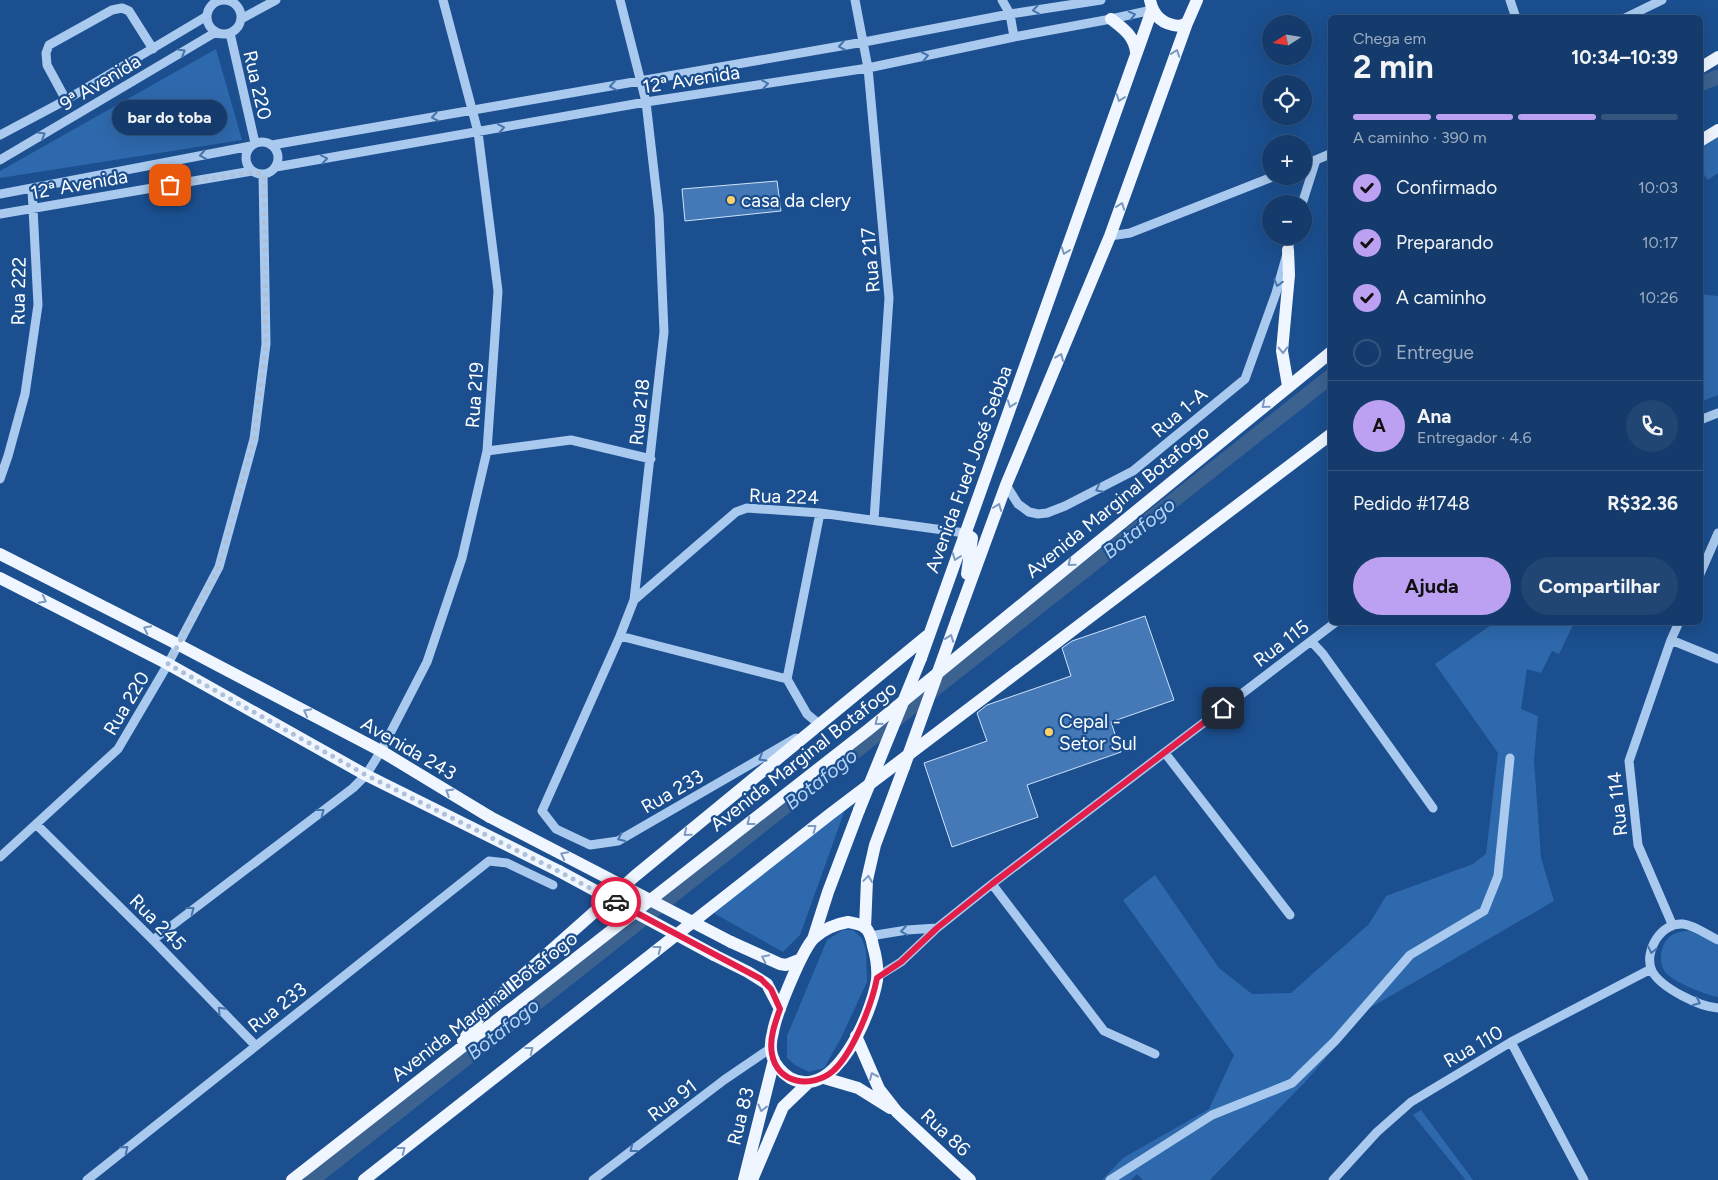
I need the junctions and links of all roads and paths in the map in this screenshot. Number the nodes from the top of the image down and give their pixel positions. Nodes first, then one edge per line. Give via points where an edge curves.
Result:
1 (221, 0) edge
2 (276, 0) edge
3 (443, 0) edge
4 (620, 0) edge
5 (856, 0) edge
6 (1002, 0) edge
7 (1101, 0) edge
8 (1197, 0) edge
9 (1510, 0) edge
10 (1662, 0) edge
11 (233, 1) edge
12 (1151, 5) edge
13 (209, 8) edge
14 (1010, 14) junction
15 (1515, 15) edge
16 (1631, 15) edge
17 (241, 19) junction
18 (1111, 19) junction
19 (1187, 23) junction
20 (216, 32) junction
21 (230, 34) junction
22 (1014, 37) junction
23 (864, 42) junction
24 (153, 49) junction
25 (1136, 52) junction
26 (1718, 57) edge
27 (1703, 66) edge
28 (868, 68) junction
29 (641, 81) junction
30 (66, 100) junction
31 (646, 102) junction
32 (472, 111) junction
33 (1718, 130) edge
34 (478, 132) junction
35 (0, 135) edge
36 (1703, 139) edge
37 (253, 145) junction
38 (272, 145) junction
39 (1328, 155) edge
40 (0, 160) edge
41 (1316, 160) junction
42 (1312, 162) edge
43 (276, 167) junction
44 (252, 172) junction
45 (264, 174) junction
46 (1262, 181) edge
47 (32, 189) junction
48 (0, 194) edge
49 (1305, 195) edge
50 (33, 208) junction
51 (0, 214) edge
52 (1110, 236) junction
53 (1289, 245) edge
54 (1288, 250) junction
55 (1328, 355) edge
56 (1288, 386) junction
57 (1718, 413) edge
58 (1703, 419) edge
59 (1328, 438) edge
60 (486, 451) junction
61 (651, 459) junction
62 (0, 479) edge
63 (1006, 485) junction
64 (820, 513) junction
65 (874, 520) junction
66 (965, 533) junction
67 (1718, 533) edge
68 (0, 554) edge
69 (1703, 567) edge
70 (0, 578) edge
71 (634, 600) junction
72 (959, 612) junction
73 (1332, 625) edge
74 (1678, 625) edge
75 (928, 635) junction
76 (620, 636) junction
77 (1672, 640) junction
78 (1310, 641) junction
79 (179, 645) junction
80 (1718, 660) edge
81 (168, 664) junction
82 (787, 679) junction
83 (819, 724) junction
84 (381, 751) junction
85 (1165, 753) junction
86 (1510, 758) dead end
87 (366, 775) junction
88 (1433, 808) dead end
89 (542, 811) joint
90 (36, 824) junction
91 (0, 857) edge
92 (992, 884) junction
93 (553, 885) dead end
94 (1290, 915) dead end
95 (1672, 924) junction
96 (937, 928) junction
97 (868, 932) junction
98 (813, 939) junction
99 (153, 940) junction
100 (1718, 940) edge
101 (801, 959) junction
102 (1651, 969) junction
103 (877, 978) junction
104 (1718, 1008) edge
105 (780, 1009) junction
106 (856, 1036) junction
107 (1511, 1042) junction
108 (255, 1045) junction
109 (454, 1053) junction
110 (772, 1054) junction
111 (1155, 1054) dead end
112 (824, 1078) junction
113 (809, 1082) junction
114 (897, 1112) junction
115 (87, 1180) edge
116 (292, 1180) edge
117 (364, 1180) edge
118 (593, 1180) edge
119 (744, 1180) edge
120 (752, 1180) edge
121 (970, 1180) edge
122 (1110, 1180) edge
123 (1333, 1180) edge
124 (1584, 1180) edge

1 - 11 street
1 - 13 street
2 - 17 street
3 - 32 street, Rua 219
4 - 29 street, Rua 218
5 - 23 street, Rua 217
6 - 14 street
7 -> 14 street, 12ª Avenida
8 - 19 main road
9 - 15 street
10 - 16 street
11 - 17 street via 241,12
18 -> 12 street, 12ª Avenida
12 - 19 main road via 1158,18 1171,25
12 - 25 main road, Avenida Fued José Sebba
13 - 20 street via 211,28
13 - 24 street, 9ª Avenida
14 - 22 street
14 - 23 street, 12ª Avenida
17 - 21 street
18 - 22 street, 12ª Avenida
18 - 25 main road via 1131,36
52 -> 19 main road
20 - 21 street
40 -> 20 street, 9ª Avenida
21 - 37 street, Rua 220
28 -> 22 street, 12ª Avenida
23 - 28 street, Rua 217
23 -> 29 street, 12ª Avenida
24 - 30 street, 9ª Avenida
24 - 30 street via 129,11 122,8 112,10 49,46 47,65
25 -> 66 main road, Avenida Fued José Sebba
26 - 27 main road
31 -> 28 street, 12ª Avenida
28 - 65 street, Rua 217 via 889,298
29 - 31 street, Rua 218
29 -> 32 street, 12ª Avenida
30 - 35 street, 9ª Avenida
34 -> 31 street, 12ª Avenida
31 - 61 street, Rua 218 via 660,215 664,332
32 - 34 street, Rua 219
32 -> 38 street, 12ª Avenida
33 - 36 main road
43 -> 34 street, 12ª Avenida
34 - 60 street, Rua 219 via 498,291
37 - 38 street via 267,142
37 - 44 street via 246,159
37 -> 47 street, 12ª Avenida
38 - 43 street via 278,155
39 - 41 street
41 - 42 street
41 - 49 street
43 - 45 street
44 - 45 street
44 - 50 street, 12ª Avenida
45 - 79 street, Rua 220 via 266,344 254,439 219,567
46 - 52 street via 1130,233
47 - 48 street, 12ª Avenida
47 - 50 street, Rua 222
50 - 51 street, 12ª Avenida
50 - 62 street, Rua 222 via 38,305 25,394
63 -> 52 main road
53 - 54 street, Rua 1-A
54 -> 56 main road via 1282,351
54 -> 63 street, Rua 1-A via 1245,379 1133,471 1065,506 1048,513 1029,512 1018,504
55 - 56 main road, Avenida Marginal Botafogo
56 -> 109 main road, Avenida Marginal Botafogo via 868,730
57 - 58 street
117 -> 59 main road via 829,815
60 - 61 street via 571,440
60 - 84 street, Rua 219 via 462,558 427,662
61 - 71 street, Rua 218
72 -> 63 main road
64 - 65 street, Rua 224
64 - 71 street, Rua 224 via 747,508 736,512
64 - 82 street
65 - 66 street, Rua 224
66 - 72 main road via 972,538
66 -> 75 main road, Avenida Fued José Sebba
67 - 69 street
79 -> 68 main road, Avenida 243
70 -> 81 main road
71 - 76 street, Rua 218
97 -> 72 main road, bridge via 867,880 875,845
73 - 78 street, Rua 115
74 - 77 street, Rua 114
75 - 83 main road
75 - 98 main road, Avenida Fued José Sebba, bridge via 858,810
76 - 82 street
76 - 89 street, Rua 218
77 - 80 street
77 - 95 street, Rua 114 via 1629,761 1638,845
78 - 85 street, Rua 115
78 - 88 street via 1323,654
79 - 81 street, Rua 220
84 -> 79 main road, Avenida 243
81 - 87 main road
81 - 90 street, Rua 220 via 118,748
82 - 83 street via 808,714
83 -> 89 street, Rua 233 via 618,841 590,845 556,829
83 -> 109 main road via 635,876 485,1009
84 - 87 street, Rua 219
101 -> 84 main road, Avenida 243, bridge via 780,964 731,942 490,817
85 - 92 street, Rua 115
85 - 94 street
86 - 122 street via 1498,876 1484,912 1410,955 1335,1041 1292,1083 1212,1114
99 -> 87 street, Rua 219
87 - 105 main road, bridge via 558,871 748,972 767,984
90 - 91 street, Rua 220
90 - 99 street, Rua 245
92 - 96 street, Rua 115
92 - 111 street via 1104,1031
93 - 108 street, Rua 233 via 507,863 489,861
95 - 100 street via 1684,924
95 -> 102 street via 1654,942
96 -> 97 street
96 - 103 street, Rua 115 via 901,962
97 - 98 main road via 848,922 827,928
97 - 103 main road via 876,955
98 - 101 main road, Rua 83
108 -> 99 street, Rua 245
101 - 105 main road, Rua 83
102 -> 104 street via 1659,980 1676,992 1710,1008
102 - 107 street, Rua 110
103 - 106 main road via 873,998
105 - 110 main road, Rua 83 via 773,1032
106 - 112 main road via 845,1056
114 -> 106 main road, Rua 86 via 879,1089
107 - 123 street, Rua 110 via 1411,1102 1377,1132
107 - 124 street
115 -> 108 street, Rua 233
109 - 116 main road, Avenida Marginal Botafogo
110 - 113 main road via 780,1071 792,1079
110 -> 118 street, Rua 91 via 724,1080
110 -> 119 main road, Rua 83
112 - 113 main road
112 - 114 main road, Rua 86 via 858,1088
113 - 120 main road, Rua 83 via 783,1107
114 - 121 main road, Rua 86

